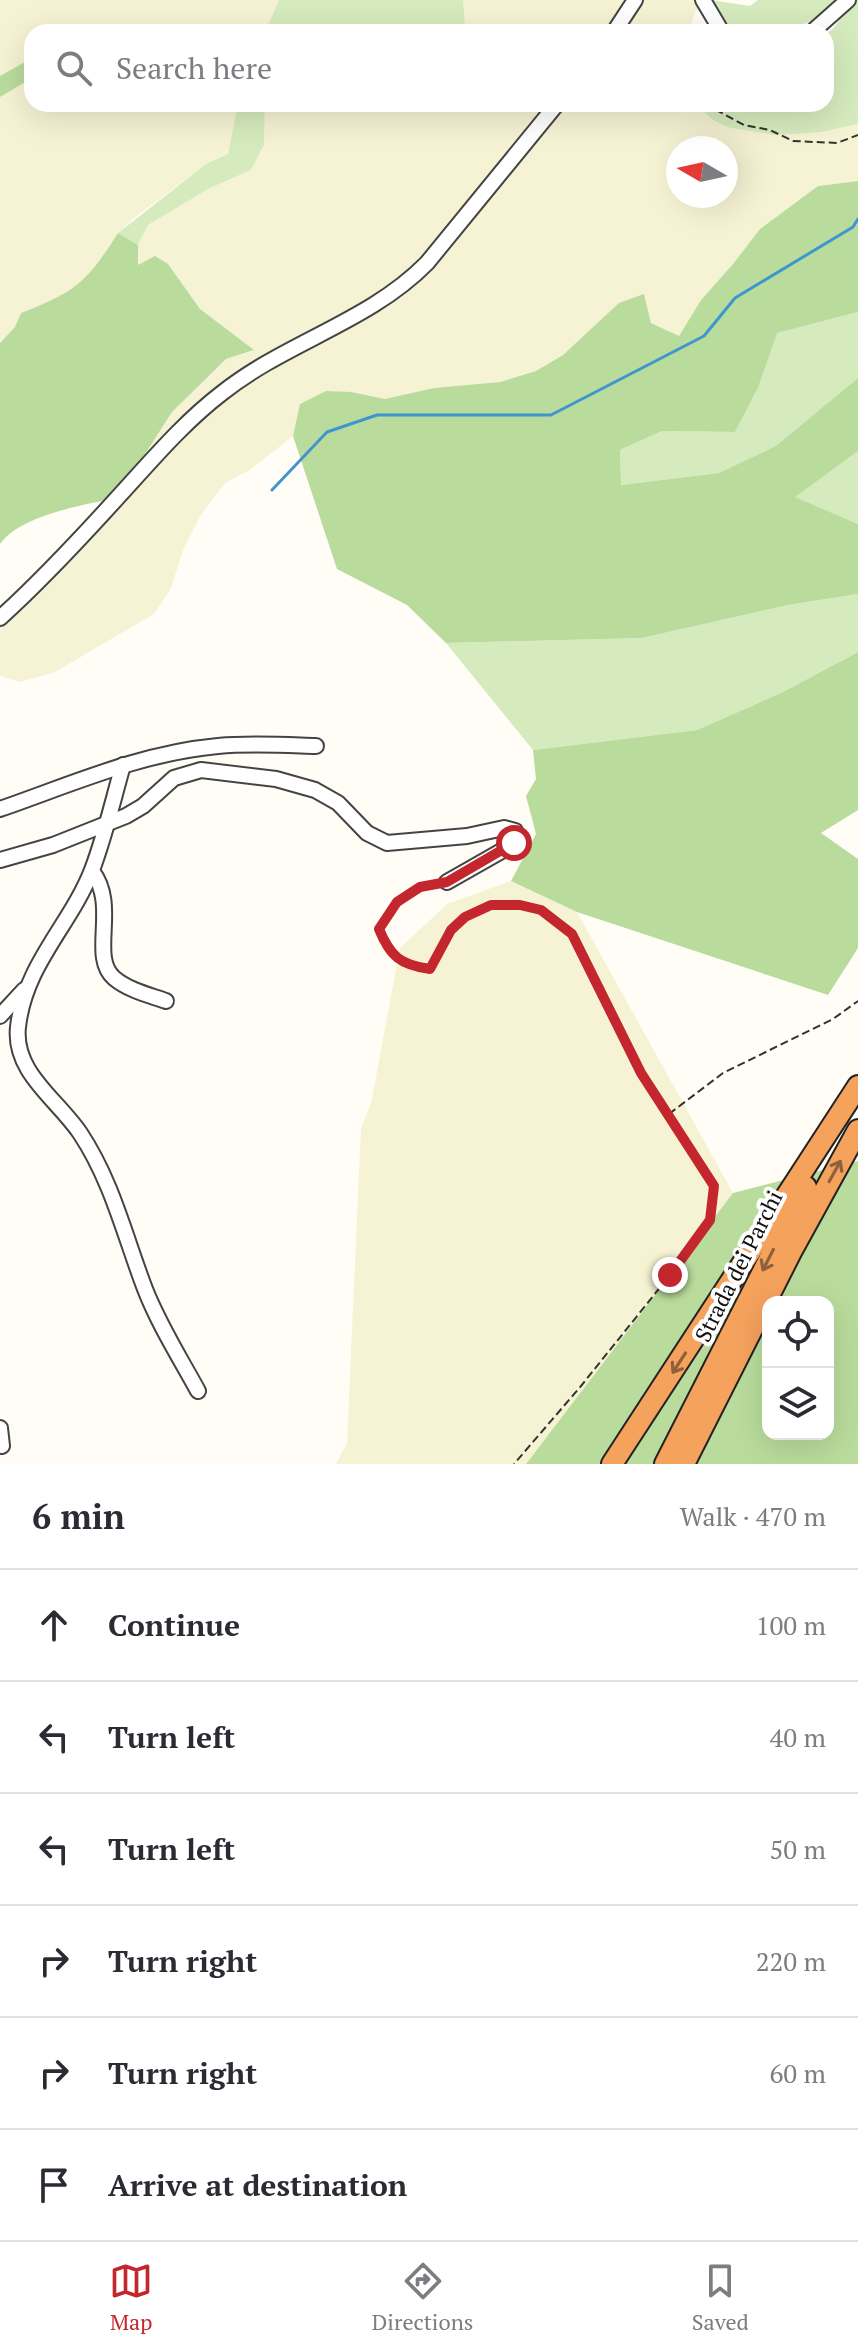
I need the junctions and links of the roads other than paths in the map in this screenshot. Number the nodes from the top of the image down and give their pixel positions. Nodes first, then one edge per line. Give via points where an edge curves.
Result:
1 (635, 0) edge
2 (703, 0) edge
3 (848, 0) edge
4 (619, 24) edge
5 (717, 24) edge
6 (821, 24) edge
7 (550, 112) edge
8 (0, 618) edge
9 (316, 746) dead end
10 (123, 765) junction
11 (0, 809) edge
12 (106, 823) junction
13 (0, 860) edge
14 (92, 871) junction
15 (447, 882) road end
16 (26, 988) junction
17 (166, 1001) dead end
18 (0, 1016) edge
19 (858, 1086) edge
20 (858, 1093) edge
21 (858, 1130) edge
22 (198, 1391) dead end
23 (0, 1428) edge
24 (2, 1446) edge
25 (612, 1464) edge
26 (665, 1464) edge
27 (684, 1464) edge

1 - 4 street
2 - 5 street
3 - 6 street
7 - 8 street via 407,283 254,370 214,399
9 - 10 street via 220,745
10 - 11 street
10 - 12 street
12 - 13 street
12 - 14 street
12 - 15 street via 143,806 174,778 208,769 315,790 387,843 504,828 515,831 509,847
14 - 16 street
14 - 17 street via 104,896 106,968 123,984
16 - 18 street
16 - 22 street via 17,1035 23,1063 94,1158 151,1305
19 -> 25 highway
20 -> 26 highway, Strada dei Parchi
27 -> 21 highway, Strada dei Parchi
23 - 24 street

